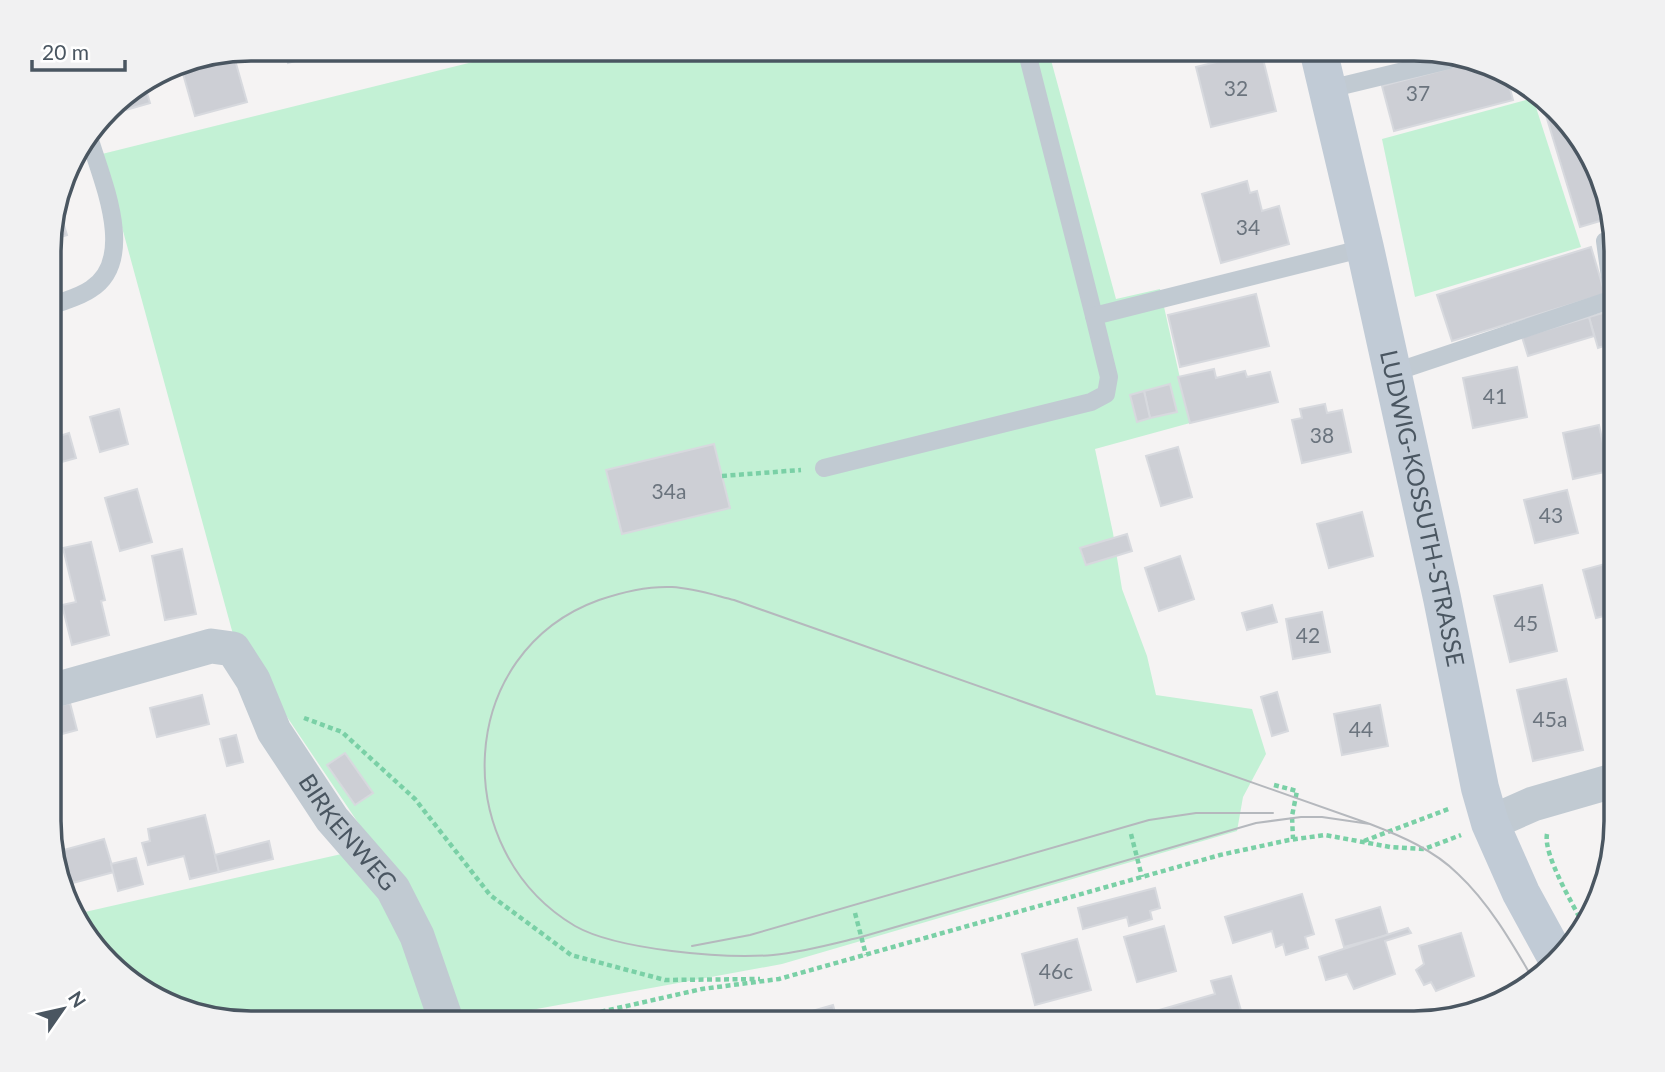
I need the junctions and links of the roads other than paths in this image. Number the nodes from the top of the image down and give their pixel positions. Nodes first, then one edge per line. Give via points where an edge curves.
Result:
1 (1029, 61) edge
2 (1321, 61) edge
3 (1437, 63) edge
4 (1329, 89) junction
5 (92, 147) edge
6 (1365, 248) junction
7 (61, 302) edge
8 (1603, 302) edge
9 (1094, 316) junction
10 (1392, 373) junction
11 (824, 468) road end
12 (61, 688) edge
13 (1603, 784) edge
14 (1490, 823) junction
15 (1552, 951) edge
16 (443, 1011) edge

1 - 9 lane
2 - 4 street, LUDWIG-KOSSUTH-STRASSE
3 - 4 lane
4 - 6 street, LUDWIG-KOSSUTH-STRASSE
5 - 7 lane via 115,222 111,267 92,289
6 - 9 lane
6 - 10 street, LUDWIG-KOSSUTH-STRASSE
8 - 10 lane
9 - 11 lane via 1109,377 1106,394 1091,402
10 - 14 street, LUDWIG-KOSSUTH-STRASSE
12 - 16 street, BIRKENWEG via 211,646 233,649 253,680 274,730 332,819 393,889 417,936
13 - 14 street via 1533,804
14 - 15 street, LUDWIG-KOSSUTH-STRASSE

